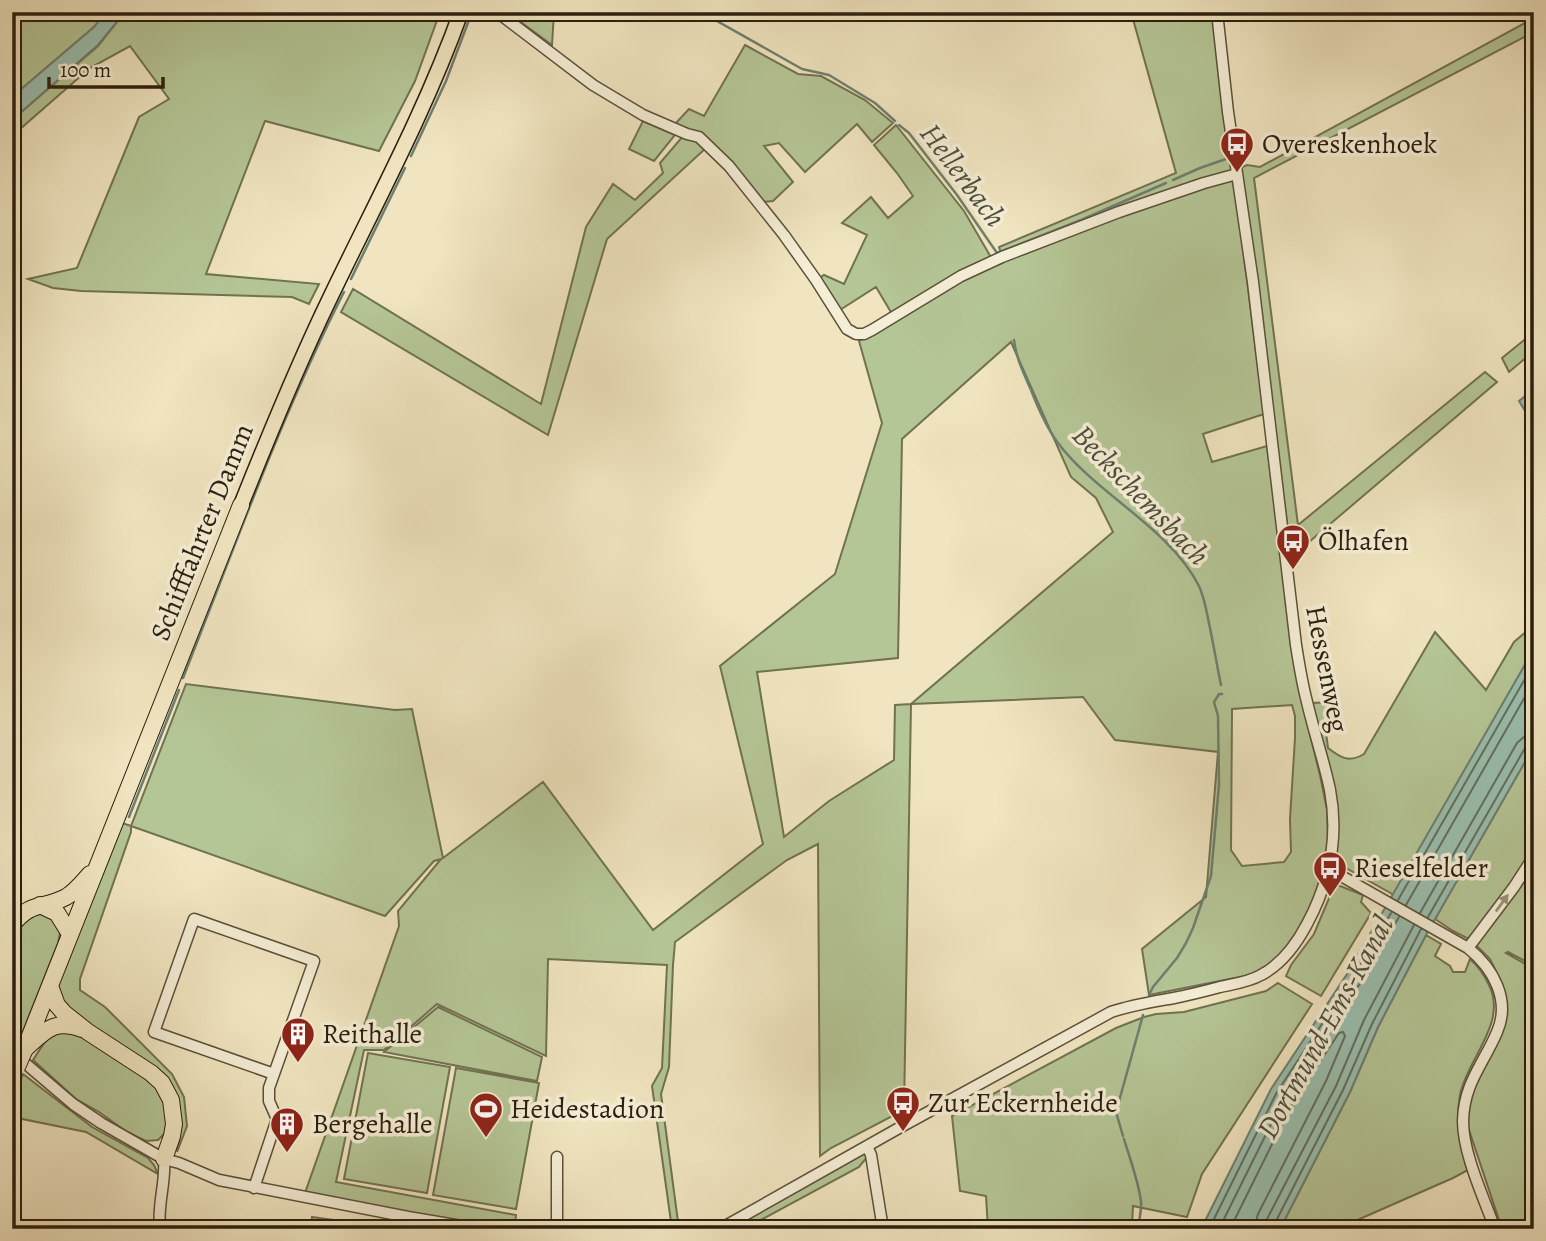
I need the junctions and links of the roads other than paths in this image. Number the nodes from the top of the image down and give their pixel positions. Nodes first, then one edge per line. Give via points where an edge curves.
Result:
1 (461, 12) edge
2 (497, 12) edge
3 (1217, 12) edge
4 (1237, 174) junction
5 (241, 505) joint
6 (1534, 856) edge
7 (97, 867) junction
8 (1328, 872) junction
9 (40, 905) junction
10 (12, 925) edge
11 (70, 934) junction
12 (1468, 948) junction
13 (50, 986) junction
14 (88, 1031) junction
15 (16, 1062) edge
16 (274, 1074) junction
17 (867, 1146) junction
18 (557, 1157) dead end
19 (164, 1159) junction
20 (254, 1188) junction
21 (408, 1223) edge
22 (476, 1228) edge
23 (160, 1229) edge
24 (557, 1229) edge
25 (720, 1229) edge
26 (883, 1229) edge
27 (1495, 1229) edge

1 - 5 main road, Schifffahrter Damm via 414,128 302,358
2 - 4 street via 593,85 643,115 699,137 784,234 847,329 856,334 872,330 961,276 1002,257
3 - 4 street, Hessenweg
4 - 8 street, Hessenweg via 1296,645 1333,809
5 - 7 highway, Schifffahrter Damm
12 -> 6 street
7 - 9 highway via 68,896
7 - 11 highway, Schifffahrter Damm
8 - 12 street
8 - 17 street via 1312,915 1275,967 1248,981 1111,1012
9 - 10 highway via 24,911
9 - 11 highway via 57,913
11 - 13 highway, Schifffahrter Damm
12 - 27 street via 1493,975 1501,1002 1498,1031 1471,1082 1463,1123 1469,1157
13 - 14 highway via 57,1005
13 - 15 highway, Schifffahrter Damm
14 - 15 highway via 52,1026
14 - 19 highway via 162,1083 171,1100 174,1124
15 - 19 street via 92,1117
16 - 16 street via 314,961 194,919 154,1032
16 - 20 street via 268,1094 277,1119
17 - 25 street
17 - 26 street
18 - 24 street
19 - 20 street
19 - 23 street
20 - 21 street
21 - 22 street

